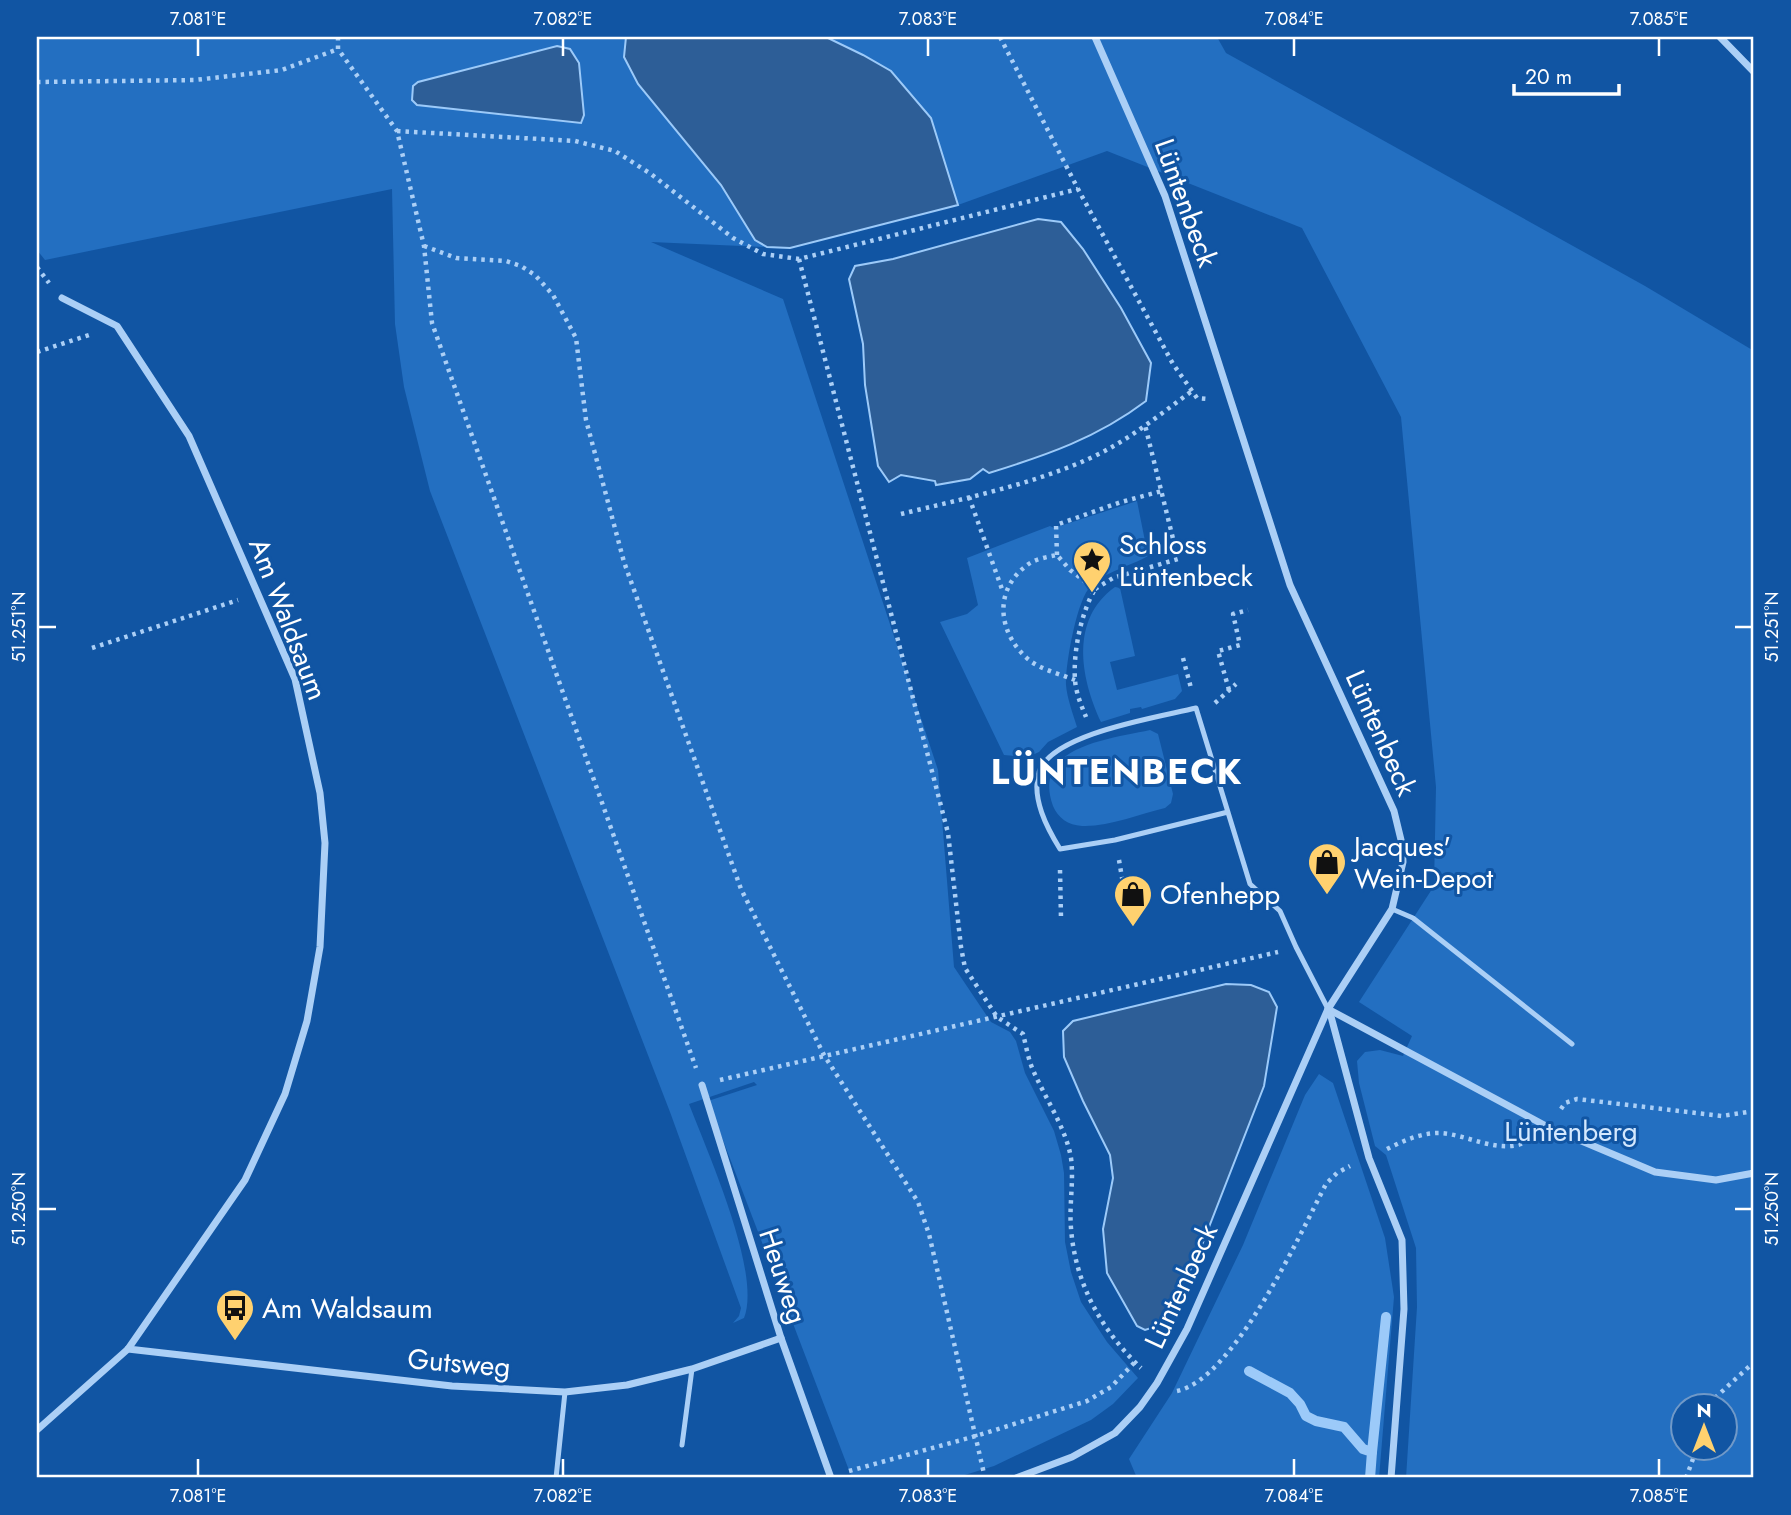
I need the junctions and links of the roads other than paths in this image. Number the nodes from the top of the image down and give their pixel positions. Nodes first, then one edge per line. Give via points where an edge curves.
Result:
1 (1095, 37) edge
2 (1720, 37) edge
3 (1754, 72) edge
4 (62, 298) dead end
5 (1228, 812) junction
6 (1392, 909) junction
7 (1328, 1009) junction
8 (1572, 1044) dead end
9 (702, 1085) road end
10 (1754, 1173) edge
11 (781, 1338) junction
12 (128, 1349) junction
13 (692, 1369) junction
14 (565, 1392) junction
15 (37, 1430) edge
16 (682, 1445) dead end
17 (831, 1477) edge
18 (555, 1478) edge
19 (1016, 1478) edge
20 (1391, 1478) edge

1 - 6 street, Lüntenbeck via 1165,196 1290,585 1394,811 1403,862
2 - 3 street
4 - 12 street, Am Waldsaum via 117,326 189,436 295,679 320,793 325,843 318,960 307,1021 285,1094 244,1180
5 - 5 lane via 1060,849 1045,826 1038,796 1040,771 1057,750 1091,733 1196,708
5 - 7 lane via 1250,884 1280,911
6 - 7 street, Lüntenbeck
6 - 8 lane via 1413,918
7 - 10 street via 1546,1126 1655,1172 1716,1180
7 - 19 street, Lüntenbeck via 1187,1329 1157,1383 1115,1433 1072,1457
7 - 20 street via 1369,1158 1402,1240 1404,1309
9 - 11 street, Heuweg
11 - 13 street, Gutsweg
11 - 17 street, Heuweg
12 - 14 street, Gutsweg via 452,1386
12 - 15 street, Am Waldsaum
13 - 14 street, Gutsweg via 627,1385
13 - 16 lane
14 - 18 lane

